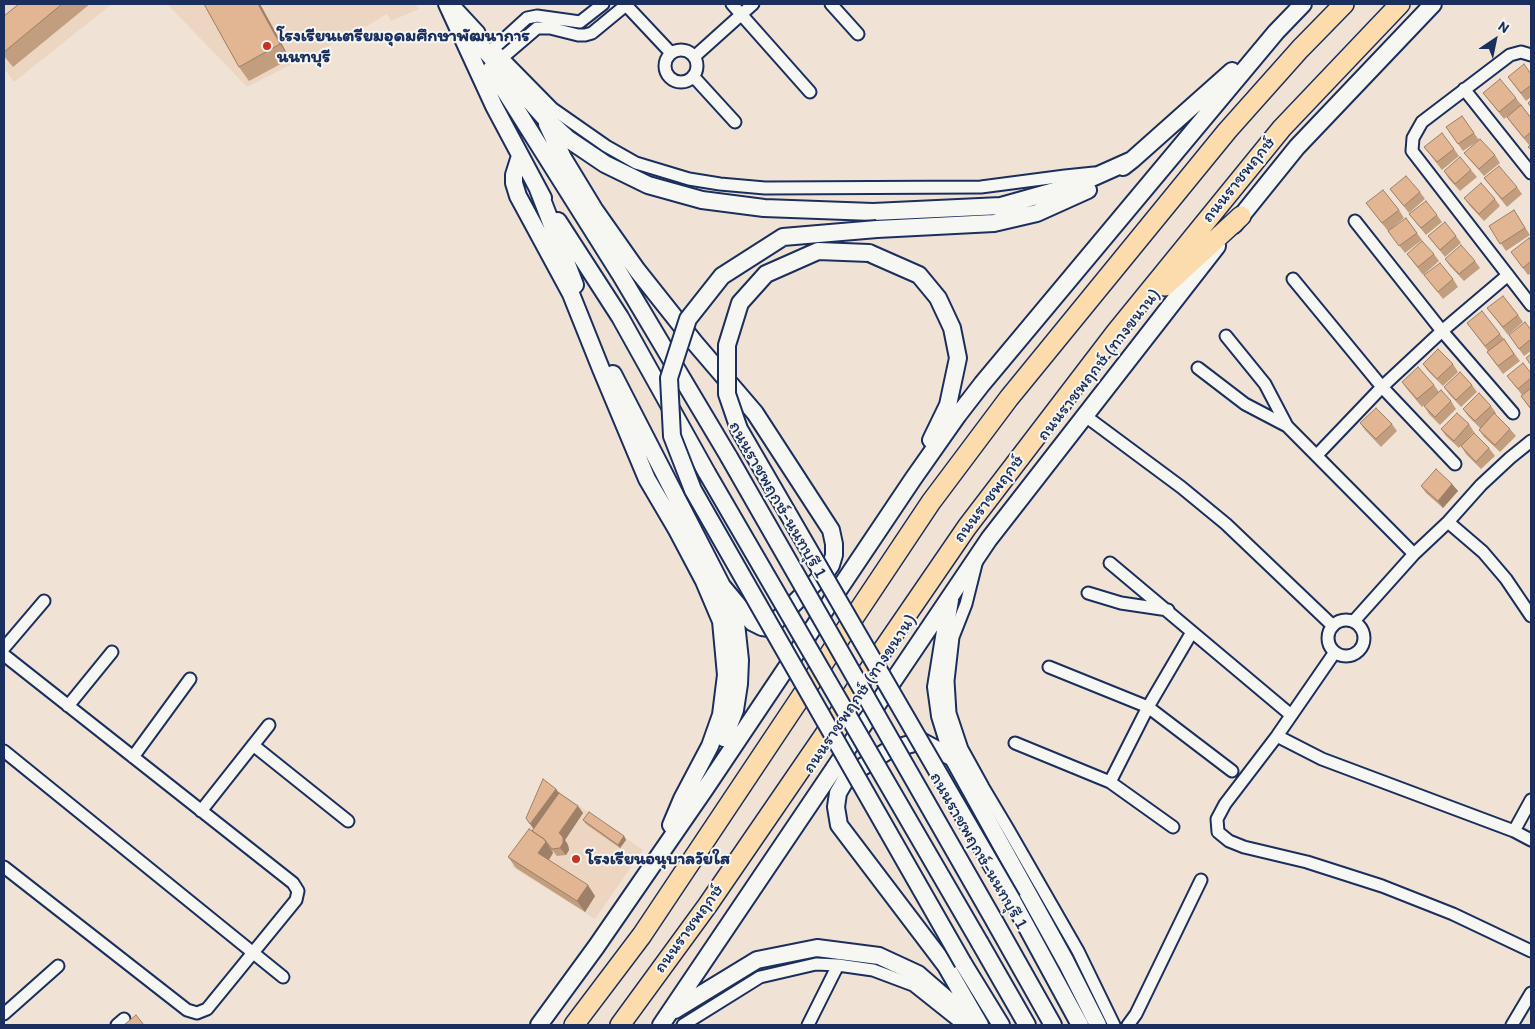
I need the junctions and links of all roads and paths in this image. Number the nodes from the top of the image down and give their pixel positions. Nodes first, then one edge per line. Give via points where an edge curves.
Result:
1 (450, 4) edge
2 (603, 4) edge
3 (626, 4) edge
4 (732, 4) edge
5 (753, 4) edge
6 (832, 4) edge
7 (1303, 4) edge
8 (1344, 4) edge
9 (1400, 4) edge
10 (1433, 4) edge
11 (741, 14) junction
12 (465, 28) junction
13 (1276, 32) junction
14 (858, 34) dead end
15 (493, 49) junction
16 (671, 53) junction
17 (1531, 55) edge
18 (694, 57) junction
19 (502, 58) junction
20 (693, 76) junction
21 (1464, 89) junction
22 (810, 92) dead end
23 (543, 116) junction
24 (736, 122) dead end
25 (520, 156) junction
26 (1132, 160) junction
27 (1105, 172) junction
28 (1531, 173) edge
29 (538, 189) junction
30 (1241, 216) junction
31 (1355, 221) dead end
32 (1508, 275) junction
33 (1293, 279) dead end
34 (1531, 305) edge
35 (1442, 331) junction
36 (1116, 332) junction
37 (1226, 336) dead end
38 (1198, 368) dead end
39 (1382, 387) junction
40 (1513, 413) dead end
41 (1084, 415) junction
42 (1287, 426) junction
43 (1531, 441) edge
44 (1317, 455) junction
45 (1455, 464) dead end
46 (913, 479) junction
47 (1448, 522) junction
48 (1414, 554) junction
49 (978, 555) junction
50 (1110, 563) dead end
51 (722, 586) junction
52 (1088, 593) dead end
53 (951, 596) junction
54 (44, 601) dead end
55 (1168, 610) junction
56 (1531, 616) edge
57 (1354, 621) junction
58 (1332, 626) junction
59 (1192, 632) junction
60 (4, 648) edge
61 (112, 652) dead end
62 (1335, 652) junction
63 (4, 655) edge
64 (1049, 667) dead end
65 (190, 679) dead end
66 (68, 706) junction
67 (1148, 707) junction
68 (1292, 715) junction
69 (269, 725) dead end
70 (1277, 736) junction
71 (1015, 743) dead end
72 (253, 745) junction
73 (4, 751) edge
74 (133, 757) junction
75 (953, 758) junction
76 (1232, 771) dead end
77 (1110, 782) junction
78 (705, 789) junction
79 (1531, 800) edge
80 (201, 811) junction
81 (348, 821) dead end
82 (1173, 827) dead end
83 (1514, 831) junction
84 (1531, 840) edge
85 (661, 850) junction
86 (4, 867) edge
87 (1201, 880) dead end
88 (1531, 951) edge
89 (253, 952) junction
90 (838, 965) junction
91 (58, 966) dead end
92 (283, 977) dead end
93 (1531, 994) edge
94 (671, 1012) junction
95 (4, 1014) edge
96 (958, 1024) edge
97 (539, 1025) edge
98 (574, 1025) edge
99 (620, 1025) edge
100 (661, 1025) edge
101 (683, 1025) edge
102 (808, 1025) edge
103 (978, 1025) edge
104 (1000, 1025) edge
105 (1027, 1025) edge
106 (1053, 1025) edge
107 (1080, 1025) edge
108 (1098, 1025) edge
109 (1114, 1025) edge
110 (1128, 1025) edge
111 (1512, 1025) edge

1 - 12 main road, ถนนราชพฤกษ์-นนทบุรี 1
1 - 15 street
1 - 25 main road via 494,106
2 - 15 street via 580,22 537,16 527,18
3 - 16 street
3 - 19 street via 592,33 585,35 538,28
4 - 11 street
5 - 11 street
6 - 14 street
7 - 13 main road
8 - 98 main road, ถนนราชพฤกษ์ via 1227,130 997,414 931,502 642,935
9 - 36 main road, ถนนราชพฤกษ์ via 1282,128
10 - 30 main road, ถนนราชพฤกษ์ (ทางขนาน) via 1296,147
11 - 18 street
11 - 22 street
12 - 23 main road
12 - 106 main road, ถนนราชพฤกษ์-นนทบุรี 1, bridge via 620,274 730,457
13 - 26 main road
13 - 46 main road via 982,384
15 - 19 street
16 - 18 street via 686,50
16 - 20 street via 665,61 669,76 678,81
17 - 21 street via 1521,52 1510,56
18 - 20 street via 697,66
19 - 27 street via 553,109 606,146 636,162 704,182 765,188 981,187
20 - 24 street
21 - 28 street
21 - 32 street via 1422,122 1413,138 1412,151
23 - 27 main road via 568,139 605,164 648,185 702,200 764,208 873,212 1001,206 1076,185
23 - 51 main road via 563,158 594,209 695,343 751,408 831,530 834,544 831,565 769,628 752,622
25 - 29 main road
25 - 85 main road via 514,175 518,196 571,294 647,479 704,581 721,621 726,675 721,715 710,746 682,799
26 - 27 main road
26 - 104 main road, bridge via 1085,192 1037,213 994,224 877,229 782,238 722,276 688,319 669,378 672,436 693,490
29 - 51 main road via 602,353
29 - 105 main road, bridge via 620,317
30 - 36 main road
30 - 41 main road, ถนนราชพฤกษ์ (ทางขนาน)
31 - 35 street
32 - 34 street
32 - 35 street
33 - 39 street
35 - 39 street
35 - 40 street
36 - 99 main road, ถนนราชพฤกษ์ via 967,527 713,898
37 - 42 street via 1264,384
38 - 42 street via 1245,404
39 - 44 street
39 - 45 street
41 - 49 main road, ถนนราชพฤกษ์ (ทางขนาน)
41 - 58 street via 1226,524
42 - 44 street
43 - 47 street via 1481,485
44 - 48 street
46 - 78 main road
46 - 107 main road, bridge via 948,404 958,358 952,328 938,298 919,275 869,253 818,251 766,274 740,303 726,345 726,394 739,430 1012,900
47 - 48 street
47 - 56 street via 1483,552
48 - 57 street
49 - 53 main road, ถนนราชพฤกษ์ (ทางขนาน)
49 - 109 street via 966,604 953,637 948,681 950,713 962,749 1078,951
50 - 55 street
51 - 78 main road via 736,623 739,684 735,710
52 - 55 street via 1121,603
53 - 75 main road via 936,687 940,716
53 - 94 main road, ถนนราชพฤกษ์ (ทางขนาน)
54 - 60 street
55 - 59 street
57 - 58 street via 1346,620
57 - 62 street via 1362,628 1365,638 1362,648 1355,654 1344,656
58 - 62 street via 1328,635
59 - 67 street
59 - 68 street
61 - 66 street
62 - 68 street
63 - 66 street
64 - 67 street
65 - 74 street
66 - 74 street
67 - 76 street
67 - 77 street
68 - 70 street
69 - 72 street
70 - 83 street via 1322,759
70 - 88 street via 1224,804 1217,819 1218,832 1244,847 1307,862 1382,886 1453,914
71 - 77 street
72 - 80 street
72 - 81 street
73 - 89 street
74 - 80 street
75 - 103 main road via 921,741 889,750 848,776 838,793 836,807 839,825 946,966
75 - 108 main road
77 - 82 street
78 - 85 main road
79 - 83 street
80 - 89 street via 293,884 298,892 296,900
83 - 84 street
85 - 97 main road
86 - 89 street via 192,1012 207,1008
87 - 110 street
89 - 92 street
90 - 96 street via 873,970 913,985
90 - 101 street via 816,964 760,977
90 - 102 street
91 - 95 street
93 - 111 street
94 - 100 main road, ถนนราชพฤกษ์ (ทางขนาน)
94 - 103 main road via 757,960 817,948 879,956 918,974

